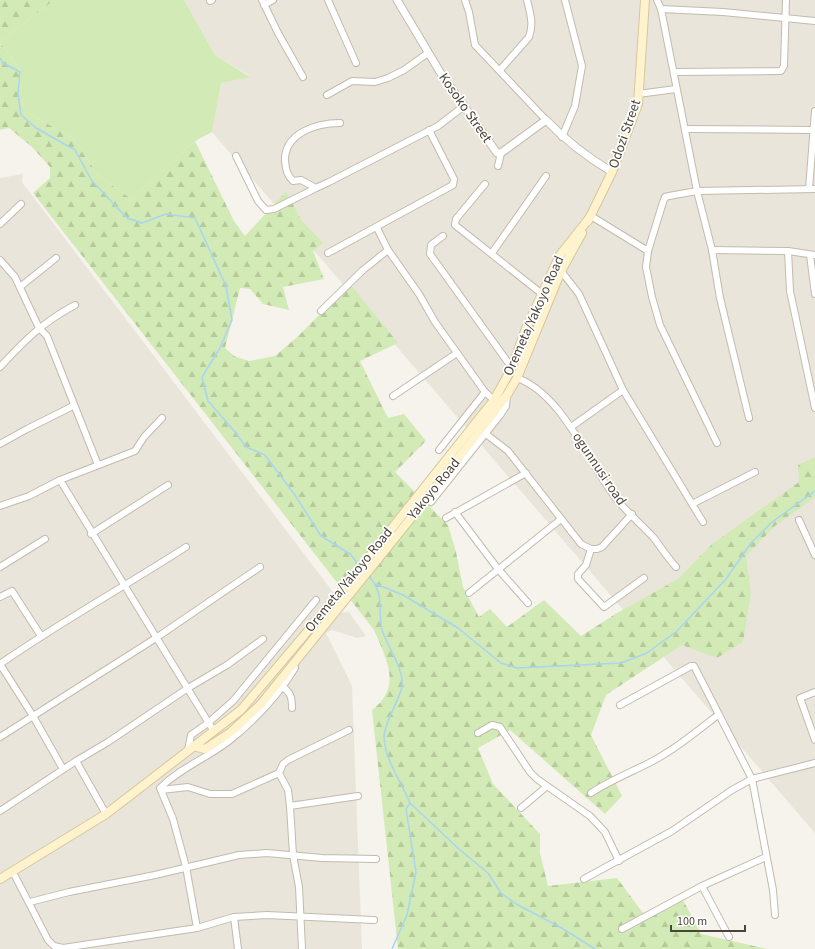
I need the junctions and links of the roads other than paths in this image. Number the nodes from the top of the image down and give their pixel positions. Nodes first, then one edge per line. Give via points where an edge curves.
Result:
1 (273, 0) edge
2 (328, 0) edge
3 (397, 0) edge
4 (465, 0) edge
5 (527, 0) edge
6 (565, 0) edge
7 (645, 0) edge
8 (657, 0) edge
9 (786, 0) edge
10 (263, 2) edge
11 (661, 9) junction
12 (784, 18) junction
13 (815, 21) edge
14 (428, 53) junction
15 (356, 63) dead end
16 (500, 70) junction
17 (674, 72) junction
18 (303, 77) dead end
19 (676, 89) junction
20 (638, 94) junction
21 (327, 95) dead end
22 (464, 106) junction
23 (815, 111) edge
24 (546, 120) junction
25 (340, 123) dead end
26 (685, 129) junction
27 (429, 130) junction
28 (813, 130) junction
29 (562, 137) junction
30 (813, 146) edge
31 (501, 153) junction
32 (236, 156) dead end
33 (498, 166) dead end
34 (612, 172) junction
35 (546, 176) dead end
36 (484, 184) dead end
37 (316, 188) junction
38 (812, 189) edge
39 (697, 191) junction
40 (21, 204) dead end
41 (591, 216) junction
42 (0, 224) edge
43 (377, 228) junction
44 (443, 236) dead end
45 (388, 250) junction
46 (712, 250) junction
47 (648, 251) junction
48 (788, 251) junction
49 (328, 253) dead end
50 (492, 253) junction
51 (813, 255) edge
52 (56, 258) dead end
53 (1, 262) edge
54 (561, 271) junction
55 (20, 287) junction
56 (542, 294) junction
57 (815, 294) edge
58 (76, 306) dead end
59 (321, 311) dead end
60 (39, 328) junction
61 (457, 353) junction
62 (0, 367) edge
63 (512, 368) junction
64 (517, 378) junction
65 (623, 390) junction
66 (485, 392) junction
67 (507, 395) junction
68 (393, 396) dead end
69 (494, 400) junction
70 (73, 406) junction
71 (815, 408) edge
72 (162, 418) dead end
73 (749, 418) dead end
74 (571, 427) junction
75 (486, 434) junction
76 (717, 443) dead end
77 (0, 444) edge
78 (460, 449) junction
79 (439, 450) dead end
80 (98, 465) junction
81 (755, 472) dead end
82 (526, 473) junction
83 (60, 480) junction
84 (168, 485) dead end
85 (431, 502) dead end
86 (692, 504) junction
87 (0, 506) edge
88 (455, 512) junction
89 (632, 514) junction
90 (446, 518) dead end
91 (561, 519) junction
92 (799, 520) dead end
93 (703, 522) dead end
94 (91, 534) junction
95 (45, 539) dead end
96 (186, 547) dead end
97 (591, 549) junction
98 (815, 555) edge
99 (0, 567) edge
100 (676, 567) dead end
101 (260, 568) dead end
102 (498, 569) junction
103 (644, 578) dead end
104 (125, 586) junction
105 (469, 593) dead end
106 (0, 597) edge
107 (316, 600) dead end
108 (528, 603) dead end
109 (41, 636) junction
110 (156, 638) junction
111 (264, 640) dead end
112 (0, 664) edge
113 (295, 668) dead end
114 (283, 687) junction
115 (188, 688) junction
116 (815, 692) edge
117 (620, 705) dead end
118 (292, 708) dead end
119 (718, 715) junction
120 (33, 716) junction
121 (208, 723) junction
122 (213, 730) junction
123 (349, 730) dead end
124 (478, 733) dead end
125 (0, 737) edge
126 (815, 740) edge
127 (190, 748) junction
128 (76, 761) junction
129 (815, 763) edge
130 (63, 769) junction
131 (279, 773) junction
132 (752, 779) junction
133 (546, 786) junction
134 (162, 790) junction
135 (591, 793) dead end
136 (358, 796) dead end
137 (290, 806) junction
138 (520, 808) dead end
139 (0, 811) edge
140 (106, 814) junction
141 (293, 855) junction
142 (766, 857) junction
143 (376, 859) dead end
144 (619, 861) junction
145 (186, 867) junction
146 (15, 876) dead end
147 (0, 879) edge
148 (584, 879) dead end
149 (702, 886) junction
150 (30, 902) junction
151 (775, 915) dead end
152 (300, 916) junction
153 (234, 917) junction
154 (374, 920) dead end
155 (197, 928) junction
156 (622, 929) dead end
157 (729, 937) dead end
158 (238, 949) edge
159 (302, 949) edge

1 - 10 street
2 - 15 street
3 - 14 street, Kosoko Street
4 - 16 street via 475,45
5 - 16 street via 531,32
6 - 29 street via 582,66 575,106
7 - 20 main road, Odozi Street
8 - 11 street
9 - 12 street
10 - 18 street
11 - 12 street
11 - 17 street
12 - 13 street
12 - 17 street via 784,66 781,71
14 - 21 street via 388,78 375,82 352,81
14 - 22 street, Kosoko Street
16 - 24 street
17 - 19 street
19 - 20 street
19 - 26 street
20 - 34 main road, Odozi Street via 634,116
22 - 27 street
22 - 31 street, Kosoko Street via 497,153
23 - 28 street
24 - 29 street
24 - 31 street, Kosoko Street
25 - 37 street via 321,125 298,134 287,149 286,171 289,177 293,181 301,180
26 - 28 street
26 - 39 street
27 - 37 street
27 - 43 street via 454,179 453,185
28 - 30 street
29 - 34 street via 584,156
30 - 38 street
31 - 33 street
32 - 37 street via 258,201 266,210 274,209
34 - 41 main road, Odozi Street
35 - 50 street
36 - 50 street via 456,219 455,225
38 - 39 street
39 - 46 street
39 - 47 street via 665,197
40 - 42 street
41 - 47 street
41 - 54 main road, Yakoyo Road
41 - 56 main road, Oremeta/Yakoyo Road via 560,255
43 - 45 street
43 - 49 street
44 - 63 street via 431,245 430,254
45 - 59 street via 363,270
45 - 61 street
46 - 48 street
46 - 73 street via 720,298
47 - 76 street via 646,267 660,325
48 - 51 street
48 - 71 street via 790,291
50 - 56 street
51 - 57 street
52 - 55 street
53 - 55 street
54 - 64 main road, Yakoyo Road
54 - 65 street via 579,294
55 - 60 street
56 - 63 main road, Oremeta/Yakoyo Road
58 - 60 street via 53,317
60 - 62 street
60 - 70 street via 47,336
61 - 66 street
61 - 68 street
63 - 69 main road, Oremeta/Yakoyo Road
64 - 67 main road, Yakoyo Road
64 - 74 street, ogunnusi road via 533,386
65 - 74 street
65 - 86 street
66 - 69 street
66 - 79 street
67 - 75 street via 506,406
67 - 78 main road, Yakoyo Road
69 - 78 main road, Oremeta/Yakoyo Road
70 - 77 street
70 - 80 street
72 - 80 street via 135,451
74 - 89 street, ogunnusi road via 617,500
75 - 82 street via 508,451
75 - 85 street
78 - 122 main road, Oremeta/Yakoyo Road via 241,710
78 - 127 main road, Yakoyo Road via 261,704 231,732 205,750
80 - 83 street
81 - 86 street
82 - 88 street
82 - 91 street
83 - 87 street via 29,496
83 - 94 street
84 - 94 street
86 - 93 street
88 - 90 street
88 - 102 street
89 - 97 street via 602,546
89 - 100 street, ogunnusi road
91 - 97 street via 581,544
91 - 102 street
92 - 98 street
94 - 104 street
95 - 99 street
96 - 104 street
97 - 103 street via 578,579 604,607
101 - 110 street
102 - 105 street
102 - 108 street
104 - 109 street
104 - 110 street
106 - 109 street via 12,591
107 - 121 street via 233,701
109 - 112 street
110 - 115 street
110 - 120 street
111 - 115 street
112 - 120 street
113 - 114 street
114 - 118 street via 290,692
114 - 134 street via 238,732 161,787
115 - 121 street
115 - 128 street
116 - 126 street via 800,698
117 - 119 street via 694,666
119 - 132 street
119 - 135 street via 650,762 611,780
120 - 125 street
120 - 130 street
121 - 122 street
121 - 127 street via 191,735
122 - 127 main road, Oremeta/Yakoyo Road
123 - 131 street via 288,760
124 - 133 street via 492,725 500,727 530,772
127 - 140 main road, Oremeta/Yakoyo Road
128 - 130 street
128 - 140 street
129 - 132 street
130 - 139 street
131 - 134 street via 232,794 210,794 188,787
131 - 137 street via 288,790
132 - 142 street
132 - 144 street via 672,831
133 - 138 street
133 - 144 street via 590,816 600,826
134 - 145 street via 173,818
136 - 137 street
137 - 141 street
140 - 147 main road, Oremeta/Yakoyo Road
141 - 143 street
141 - 145 street via 240,855
141 - 152 street via 299,887
142 - 149 street
142 - 151 street
144 - 148 street
145 - 150 street
145 - 155 street
146 - 150 street
149 - 156 street
149 - 157 street
150 - 155 street via 48,940 54,946 63,948
152 - 153 street
152 - 154 street
152 - 159 street
153 - 155 street
153 - 158 street

